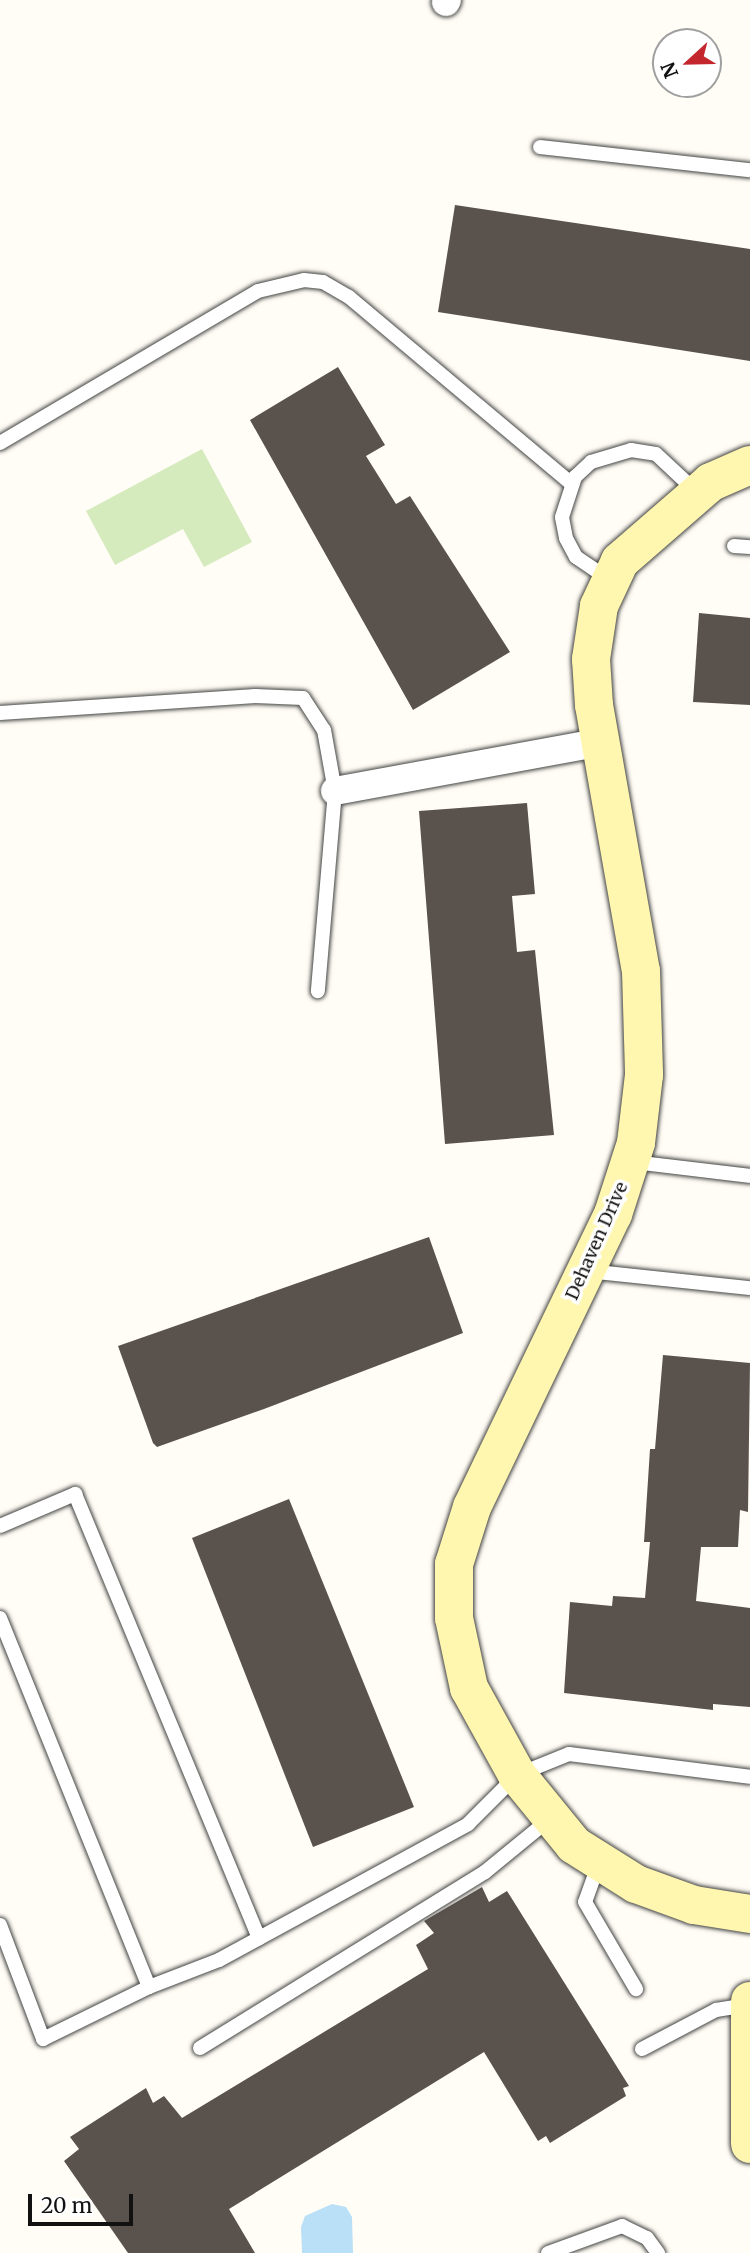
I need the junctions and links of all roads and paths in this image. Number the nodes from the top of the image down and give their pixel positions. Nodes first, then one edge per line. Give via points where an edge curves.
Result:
1 (540, 147) dead end
2 (750, 170) edge
3 (0, 443) edge
4 (750, 465) edge
5 (572, 484) junction
6 (693, 501) junction
7 (734, 546) dead end
8 (750, 547) edge
9 (612, 581) junction
10 (0, 713) edge
11 (601, 742) junction
12 (335, 791) junction
13 (318, 991) dead end
14 (630, 1161) junction
15 (750, 1176) edge
16 (586, 1270) junction
17 (750, 1288) edge
18 (0, 1526) edge
19 (0, 1618) edge
20 (517, 1775) junction
21 (750, 1777) edge
22 (552, 1817) junction
23 (600, 1861) junction
24 (750, 1914) edge
25 (0, 1925) edge
26 (259, 1938) junction
27 (149, 1987) junction
28 (636, 1989) dead end
29 (750, 2003) edge
30 (200, 2048) dead end
31 (642, 2049) dead end
32 (750, 2144) edge
33 (548, 2253) edge
34 (658, 2253) edge

1 - 2 lane
3 - 5 lane via 258,291 283,282 313,281 349,297
4 - 6 street, Dehaven Drive via 712,482
5 - 6 lane via 591,462 631,450 656,454 672,466 687,483
5 - 9 lane via 562,517 566,538 576,557
6 - 9 street, Dehaven Drive via 620,561
7 - 8 lane
9 - 11 street, Dehaven Drive via 599,606 591,659
10 - 12 lane via 255,696 303,698 324,730
11 - 12 street
11 - 14 street, Dehaven Drive via 641,971 644,1076
12 - 13 lane
14 - 15 lane
14 - 16 street, Dehaven Drive via 613,1214
16 - 17 lane
16 - 20 street, Dehaven Drive via 472,1507 454,1564 454,1618 469,1688
18 - 26 lane via 75,1494
19 - 27 lane
20 - 21 lane via 569,1754
20 - 22 street, Dehaven Drive
20 - 26 lane via 468,1824
22 - 23 street, Dehaven Drive via 575,1845
22 - 30 lane via 485,1872
23 - 24 street, Dehaven Drive via 636,1884 694,1905
23 - 28 lane via 585,1902
25 - 27 lane via 43,2039
26 - 27 lane via 219,1960
29 - 31 lane via 716,2010
29 - 32 street
33 - 34 lane via 622,2227 647,2238

